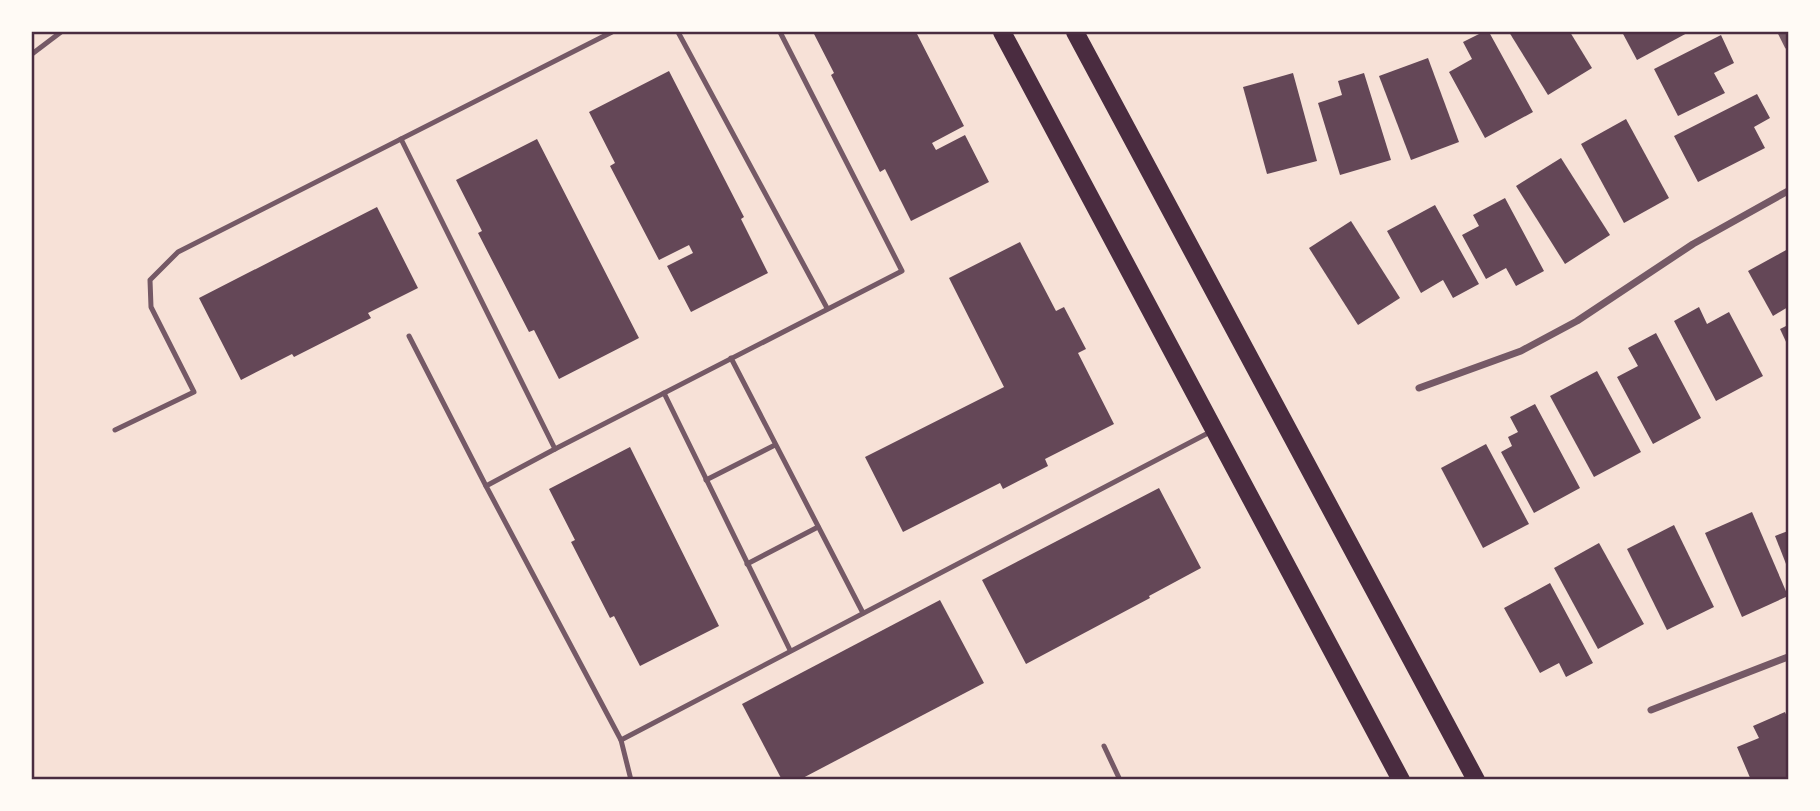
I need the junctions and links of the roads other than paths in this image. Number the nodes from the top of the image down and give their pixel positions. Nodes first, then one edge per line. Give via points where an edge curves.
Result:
1 (61, 32) edge
2 (612, 32) edge
3 (678, 32) edge
4 (780, 32) edge
5 (1002, 32) edge
6 (1075, 32) edge
7 (1781, 32) edge
8 (1788, 46) edge
9 (32, 54) edge
10 (401, 139) junction
11 (1788, 191) edge
12 (827, 308) junction
13 (409, 336) dead end
14 (731, 358) junction
15 (1419, 388) dead end
16 (664, 393) junction
17 (115, 430) dead end
18 (1214, 430) junction
19 (775, 445) junction
20 (555, 449) junction
21 (706, 480) junction
22 (486, 486) junction
23 (818, 527) junction
24 (747, 564) junction
25 (863, 613) junction
26 (790, 650) junction
27 (1788, 657) edge
28 (1651, 710) dead end
29 (621, 740) junction
30 (1104, 746) dead end
31 (631, 779) edge
32 (1120, 779) edge
33 (1401, 779) edge
34 (1476, 779) edge

1 - 9 lane
2 - 10 lane
3 - 12 lane
4 - 12 lane via 902,271
5 - 18 main road
6 - 34 main road
7 - 8 street
10 - 17 lane via 178,252 150,280 151,307 194,392
10 - 20 lane
11 - 15 street via 1521,351
12 - 14 lane
13 - 22 lane
14 - 16 lane
14 - 19 lane
16 - 20 lane
16 - 21 lane
18 - 25 lane
18 - 33 main road
19 - 21 lane
19 - 23 lane
20 - 22 lane
21 - 24 lane
22 - 29 lane
23 - 24 lane
23 - 25 lane
24 - 26 lane
25 - 26 lane
26 - 29 lane
27 - 28 street
29 - 31 lane
30 - 32 lane

